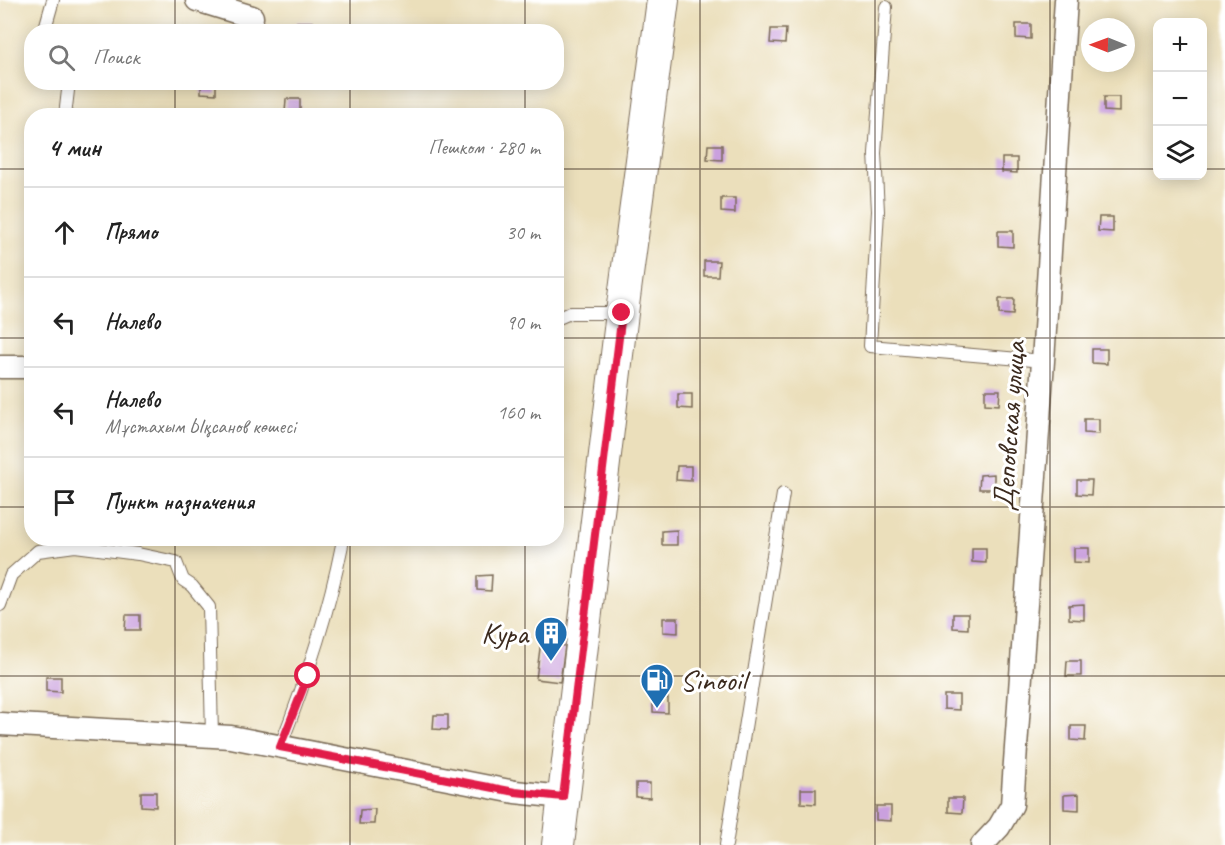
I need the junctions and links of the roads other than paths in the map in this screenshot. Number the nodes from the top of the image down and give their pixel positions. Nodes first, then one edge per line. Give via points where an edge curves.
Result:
1 (53, 0) edge
2 (197, 0) edge
3 (663, 0) edge
4 (1066, 0) edge
5 (886, 8) dead end
6 (252, 17) dead end
7 (46, 24) edge
8 (68, 90) edge
9 (66, 108) edge
10 (622, 313) junction
11 (564, 316) edge
12 (1043, 361) junction
13 (0, 367) edge
14 (24, 367) edge
15 (783, 494) dead end
16 (342, 546) edge
17 (0, 605) edge
18 (0, 724) edge
19 (212, 736) junction
20 (280, 747) junction
21 (563, 797) junction
22 (558, 845) edge
23 (726, 845) edge
24 (982, 845) edge

1 - 7 lane
2 - 6 street
3 - 10 main road
4 - 12 street, Деповская улица
5 - 12 lane via 875,153 878,211 870,346
8 - 9 lane
10 - 11 lane
10 - 21 main road
12 - 24 street, Деповская улица via 1012,805
13 - 14 street
15 - 23 lane
16 - 20 lane via 308,676
17 - 19 lane via 11,576 38,551 75,546 176,562 183,580 209,607
18 - 19 street
19 - 20 street
20 - 21 street via 515,792
21 - 22 main road

